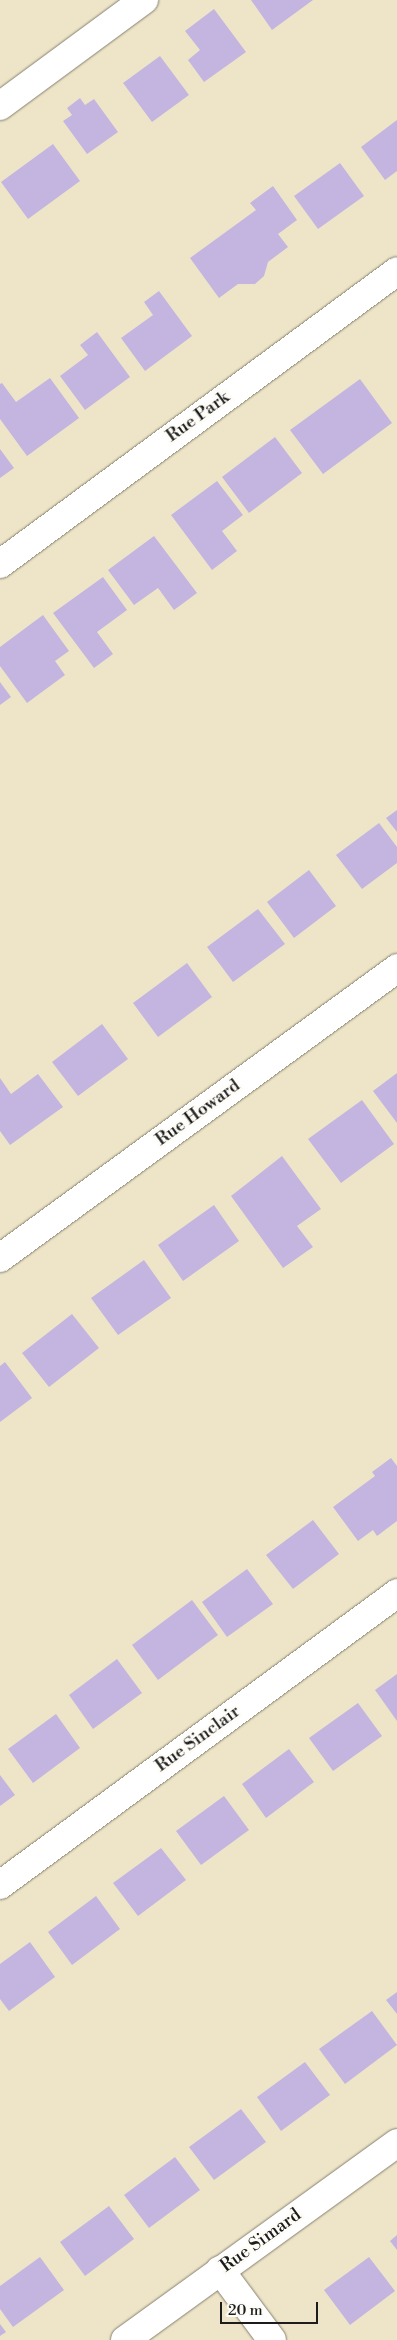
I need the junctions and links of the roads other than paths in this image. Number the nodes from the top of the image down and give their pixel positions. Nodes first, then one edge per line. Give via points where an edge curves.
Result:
1 (144, 0) edge
2 (0, 106) edge
3 (397, 270) edge
4 (0, 564) edge
5 (397, 968) edge
6 (0, 1258) edge
7 (397, 1593) edge
8 (0, 1885) edge
9 (397, 2143) edge
10 (220, 2270) junction
11 (125, 2340) edge
12 (272, 2340) edge

1 - 2 street
3 - 4 street, Rue Park
5 - 6 street, Rue Howard
7 - 8 street, Rue Sinclair
9 - 10 street, Rue Simard
10 - 11 street, Rue Simard
10 - 12 street

